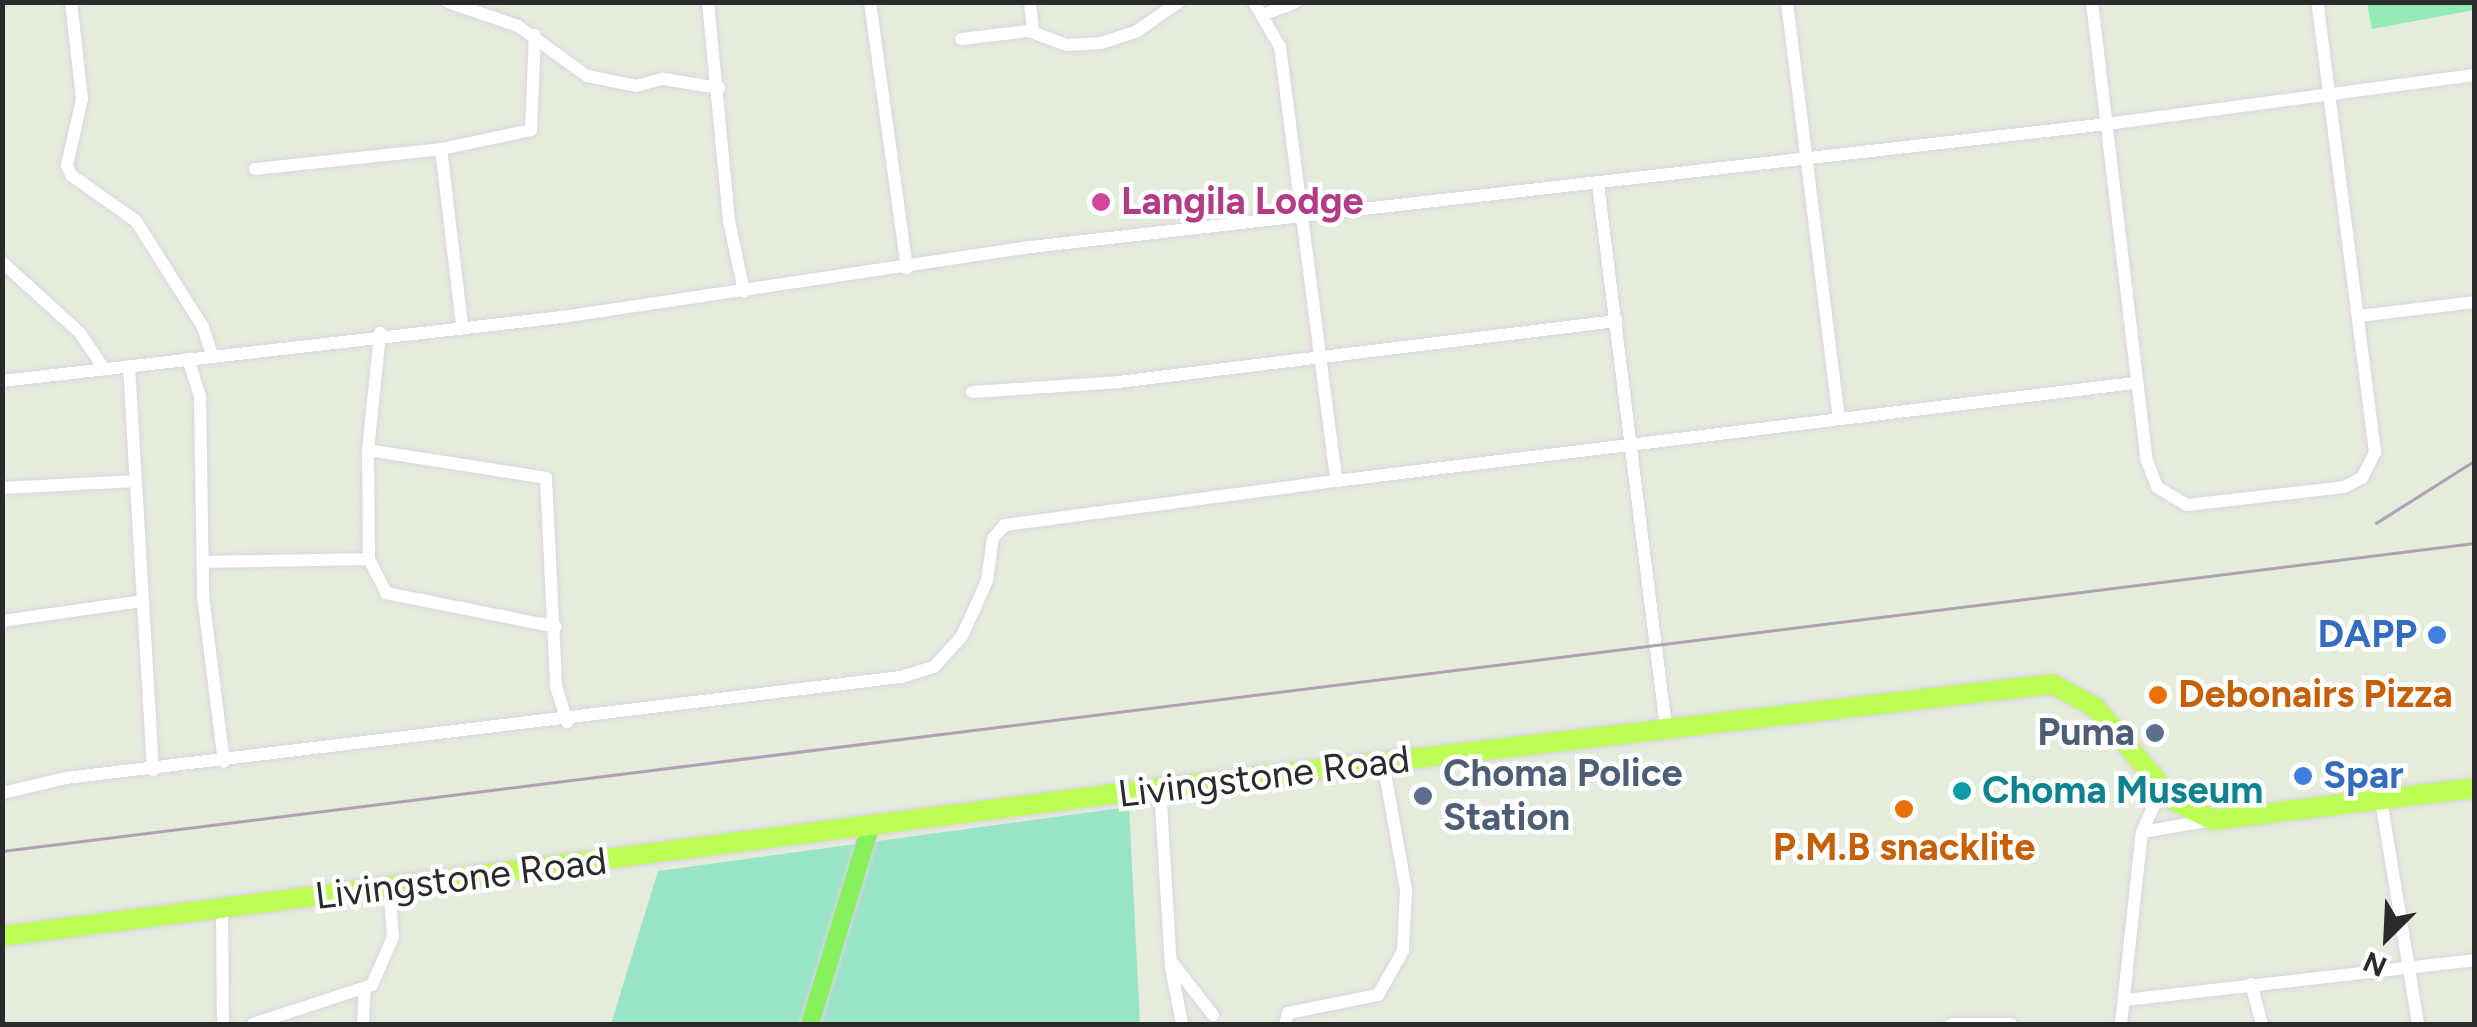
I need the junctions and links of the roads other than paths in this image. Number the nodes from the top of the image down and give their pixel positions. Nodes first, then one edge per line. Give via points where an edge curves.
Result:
1 (71, 2) edge
2 (448, 2) edge
3 (708, 2) edge
4 (870, 2) edge
5 (1030, 2) edge
6 (1179, 2) edge
7 (1254, 2) edge
8 (1296, 2) edge
9 (1788, 2) edge
10 (2092, 2) edge
11 (2317, 2) edge
12 (1265, 14) junction
13 (1034, 32) junction
14 (535, 36) junction
15 (961, 40) dead end
16 (2474, 74) edge
17 (719, 88) junction
18 (2328, 93) junction
19 (2107, 124) junction
20 (441, 149) junction
21 (1809, 160) junction
22 (255, 169) dead end
23 (1598, 184) junction
24 (1304, 219) junction
25 (2, 262) edge
26 (907, 268) junction
27 (744, 290) junction
28 (2474, 302) edge
29 (2360, 316) junction
30 (1616, 321) junction
31 (462, 325) junction
32 (380, 333) junction
33 (212, 356) junction
34 (1320, 356) junction
35 (188, 359) junction
36 (129, 366) junction
37 (104, 369) junction
38 (2, 381) edge
39 (2134, 383) junction
40 (972, 392) dead end
41 (1839, 420) junction
42 (1630, 446) junction
43 (368, 450) junction
44 (136, 481) junction
45 (1336, 481) junction
46 (2, 488) edge
47 (369, 558) junction
48 (204, 562) junction
49 (143, 601) junction
50 (2, 621) edge
51 (556, 627) junction
52 (567, 722) junction
53 (1666, 728) junction
54 (224, 762) junction
55 (1383, 762) junction
56 (152, 770) junction
57 (1160, 788) junction
58 (2474, 788) edge
59 (2161, 790) junction
60 (2, 793) edge
61 (2381, 800) junction
62 (2213, 820) junction
63 (870, 828) junction
64 (2142, 832) junction
65 (389, 887) junction
66 (222, 910) junction
67 (2, 936) edge
68 (2474, 960) edge
69 (1171, 962) junction
70 (2412, 968) junction
71 (2251, 984) junction
72 (364, 990) junction
73 (2124, 1000) junction
74 (1212, 1015) dead end
75 (223, 1024) edge
76 (252, 1024) edge
77 (363, 1024) edge
78 (810, 1024) edge
79 (1182, 1024) edge
80 (1284, 1024) edge
81 (1952, 1024) edge
82 (2012, 1024) edge
83 (2122, 1024) edge
84 (2262, 1024) edge
85 (2418, 1024) edge

1 - 33 street via 82,99 67,164 71,175 136,222 203,327
2 - 14 street
3 - 17 street
4 - 26 street
5 - 13 street
6 - 13 street via 1136,31 1101,44 1066,45
7 - 12 street
8 - 12 street
9 - 21 street
10 - 19 street
11 - 18 street
12 - 24 street via 1280,46
13 - 15 street
14 - 17 street via 588,76 636,86 686,80
14 - 20 street via 530,130 495,143
16 - 18 street
17 - 27 street via 729,221
18 - 19 street
18 - 29 street
19 - 21 street
19 - 39 street
20 - 22 street
20 - 31 street
21 - 23 street
21 - 41 street
23 - 24 street
23 - 30 street
24 - 26 street via 1031,247
24 - 34 street
25 - 37 street via 80,333
26 - 27 street
27 - 31 street
28 - 29 street
29 - 39 street via 2375,452 2362,478 2344,487 2175,502 2150,473
30 - 34 street
30 - 42 street
31 - 32 street
32 - 33 street
32 - 43 street
33 - 35 street
34 - 40 street via 1118,382
34 - 45 street
35 - 36 street
35 - 48 street via 200,397
36 - 37 street
36 - 44 street
37 - 38 street
39 - 41 street
41 - 42 street
42 - 45 street
42 - 53 street
43 - 47 street
43 - 51 street via 546,478
44 - 46 street
44 - 49 street
45 - 52 street via 1005,526 993,538 987,581 962,636 934,667 788,695
47 - 48 street
47 - 51 street via 386,593
48 - 54 street
49 - 50 street
49 - 56 street
51 - 52 street via 556,686
52 - 54 street
53 - 55 highway, Livingstone Road
53 - 59 highway, Livingstone Road via 2052,684 2095,707
54 - 56 street
55 - 57 highway, Livingstone Road
55 - 80 street via 1406,890 1403,951 1378,995 1288,1013
56 - 60 street via 66,778
57 - 63 highway, Livingstone Road
57 - 69 street
58 - 61 highway
59 - 62 highway, Livingstone Road
59 - 64 street
61 - 62 highway
61 - 70 street
62 - 64 street
63 - 65 highway, Livingstone Road
63 - 78 main road
64 - 73 street
65 - 66 highway, Livingstone Road
65 - 72 street via 393,937 379,977
66 - 67 highway, Livingstone Road
66 - 75 street
68 - 70 street
69 - 74 street
69 - 79 street
70 - 71 street
70 - 85 street
71 - 73 street
71 - 84 street
72 - 76 street
72 - 77 street
73 - 83 street
81 - 82 street

